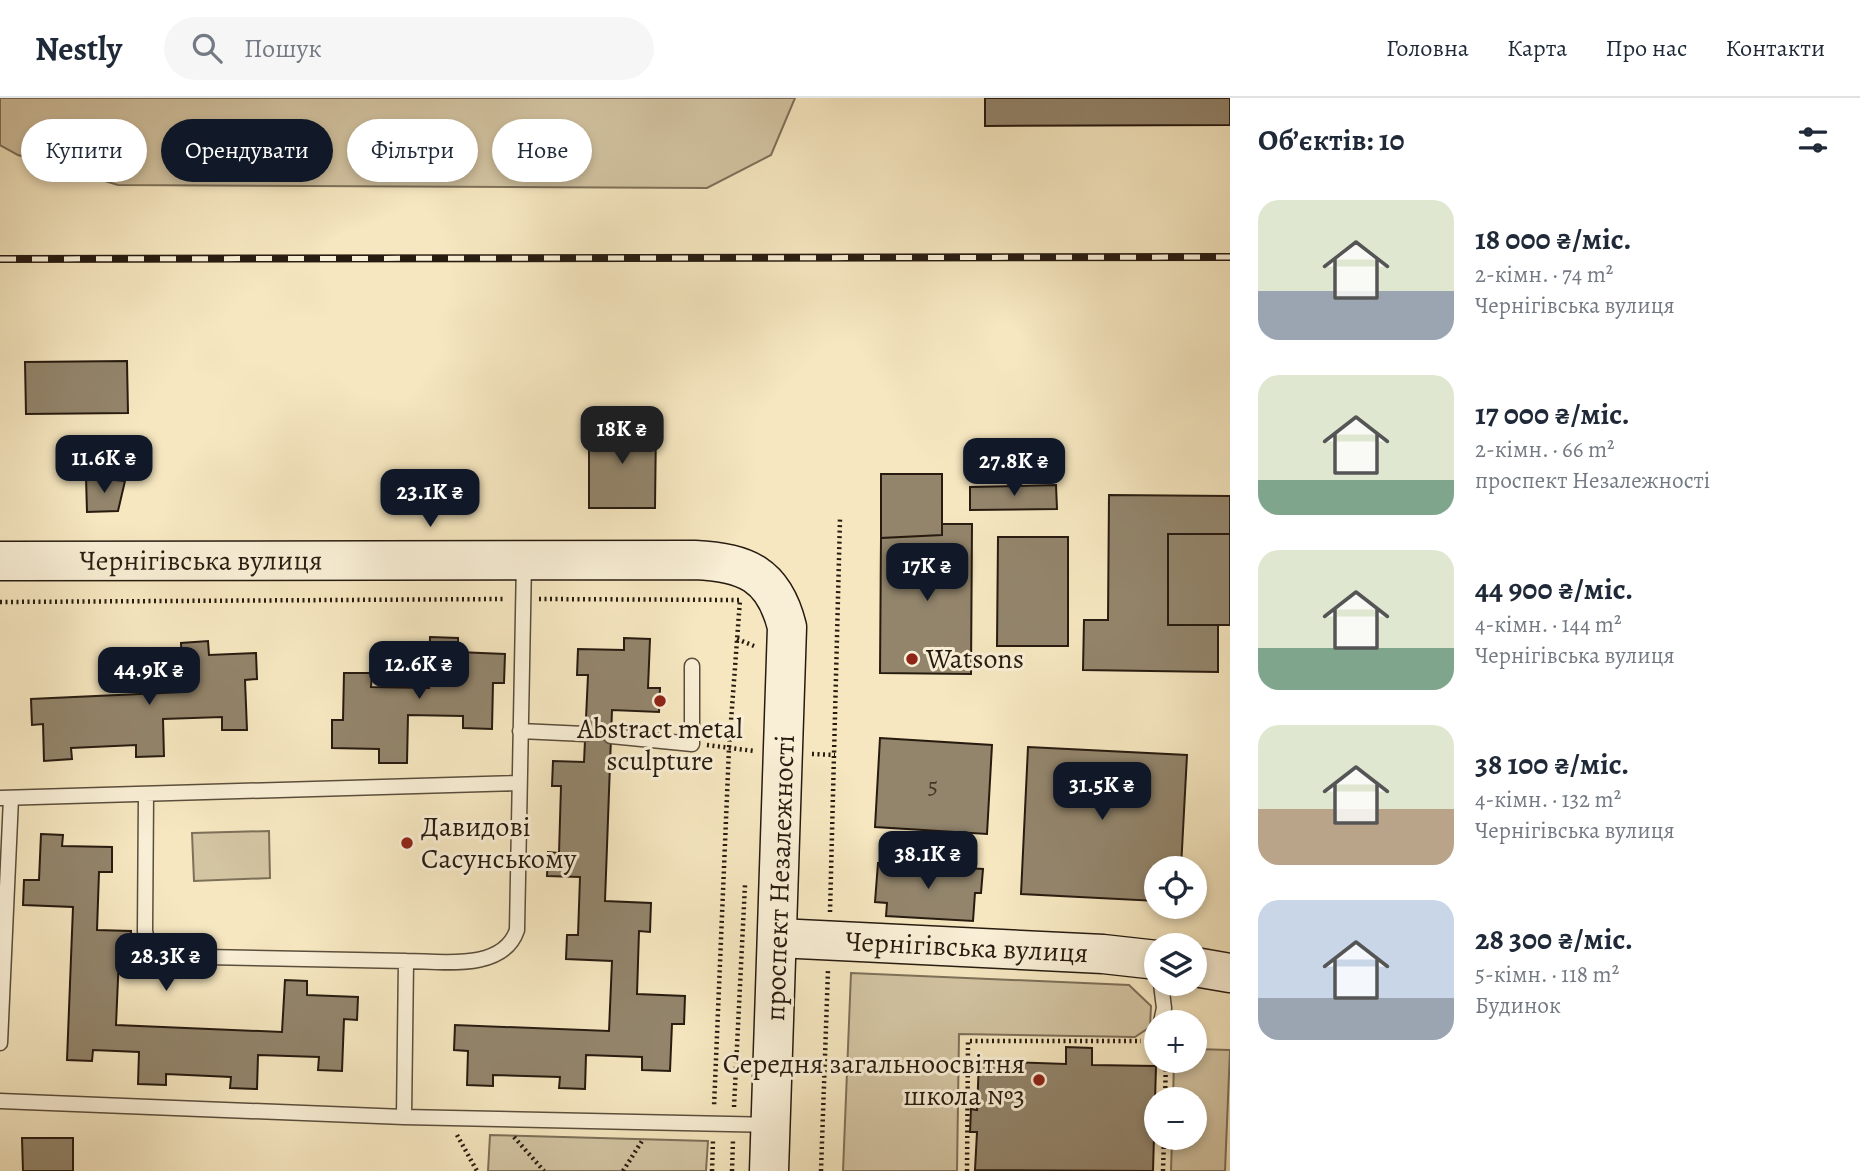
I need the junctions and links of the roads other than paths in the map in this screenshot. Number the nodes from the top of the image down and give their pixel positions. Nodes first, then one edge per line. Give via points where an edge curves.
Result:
1 (524, 559) junction
2 (0, 561) edge
3 (787, 627) joint
4 (692, 666) dead end
5 (520, 731) junction
6 (585, 734) dead end
7 (611, 736) dead end
8 (519, 783) junction
9 (146, 794) junction
10 (5, 798) edge
11 (778, 938) junction
12 (406, 961) junction
13 (1144, 964) edge
14 (1207, 969) edge
15 (1230, 973) edge
16 (0, 1043) edge
17 (0, 1101) edge
18 (404, 1117) junction
19 (772, 1125) junction
20 (769, 1171) edge

1 - 2 street, Чернігівська вулиця
1 - 3 street, Чернігівська вулиця via 654,559 744,566 761,579 783,609
1 - 5 lane
3 - 11 street, проспект Незалежності
4 - 7 lane via 692,744
5 - 6 lane
5 - 8 lane
8 - 9 lane
8 - 12 lane via 517,930 513,940 478,960
9 - 10 lane
9 - 12 lane via 145,931 149,949 156,956
10 - 16 lane
11 - 13 street, Чернігівська вулиця via 1114,954
11 - 19 street, проспект Незалежності
12 - 18 lane
14 - 15 street
17 - 18 lane
18 - 19 lane
19 - 20 street, проспект Незалежності

